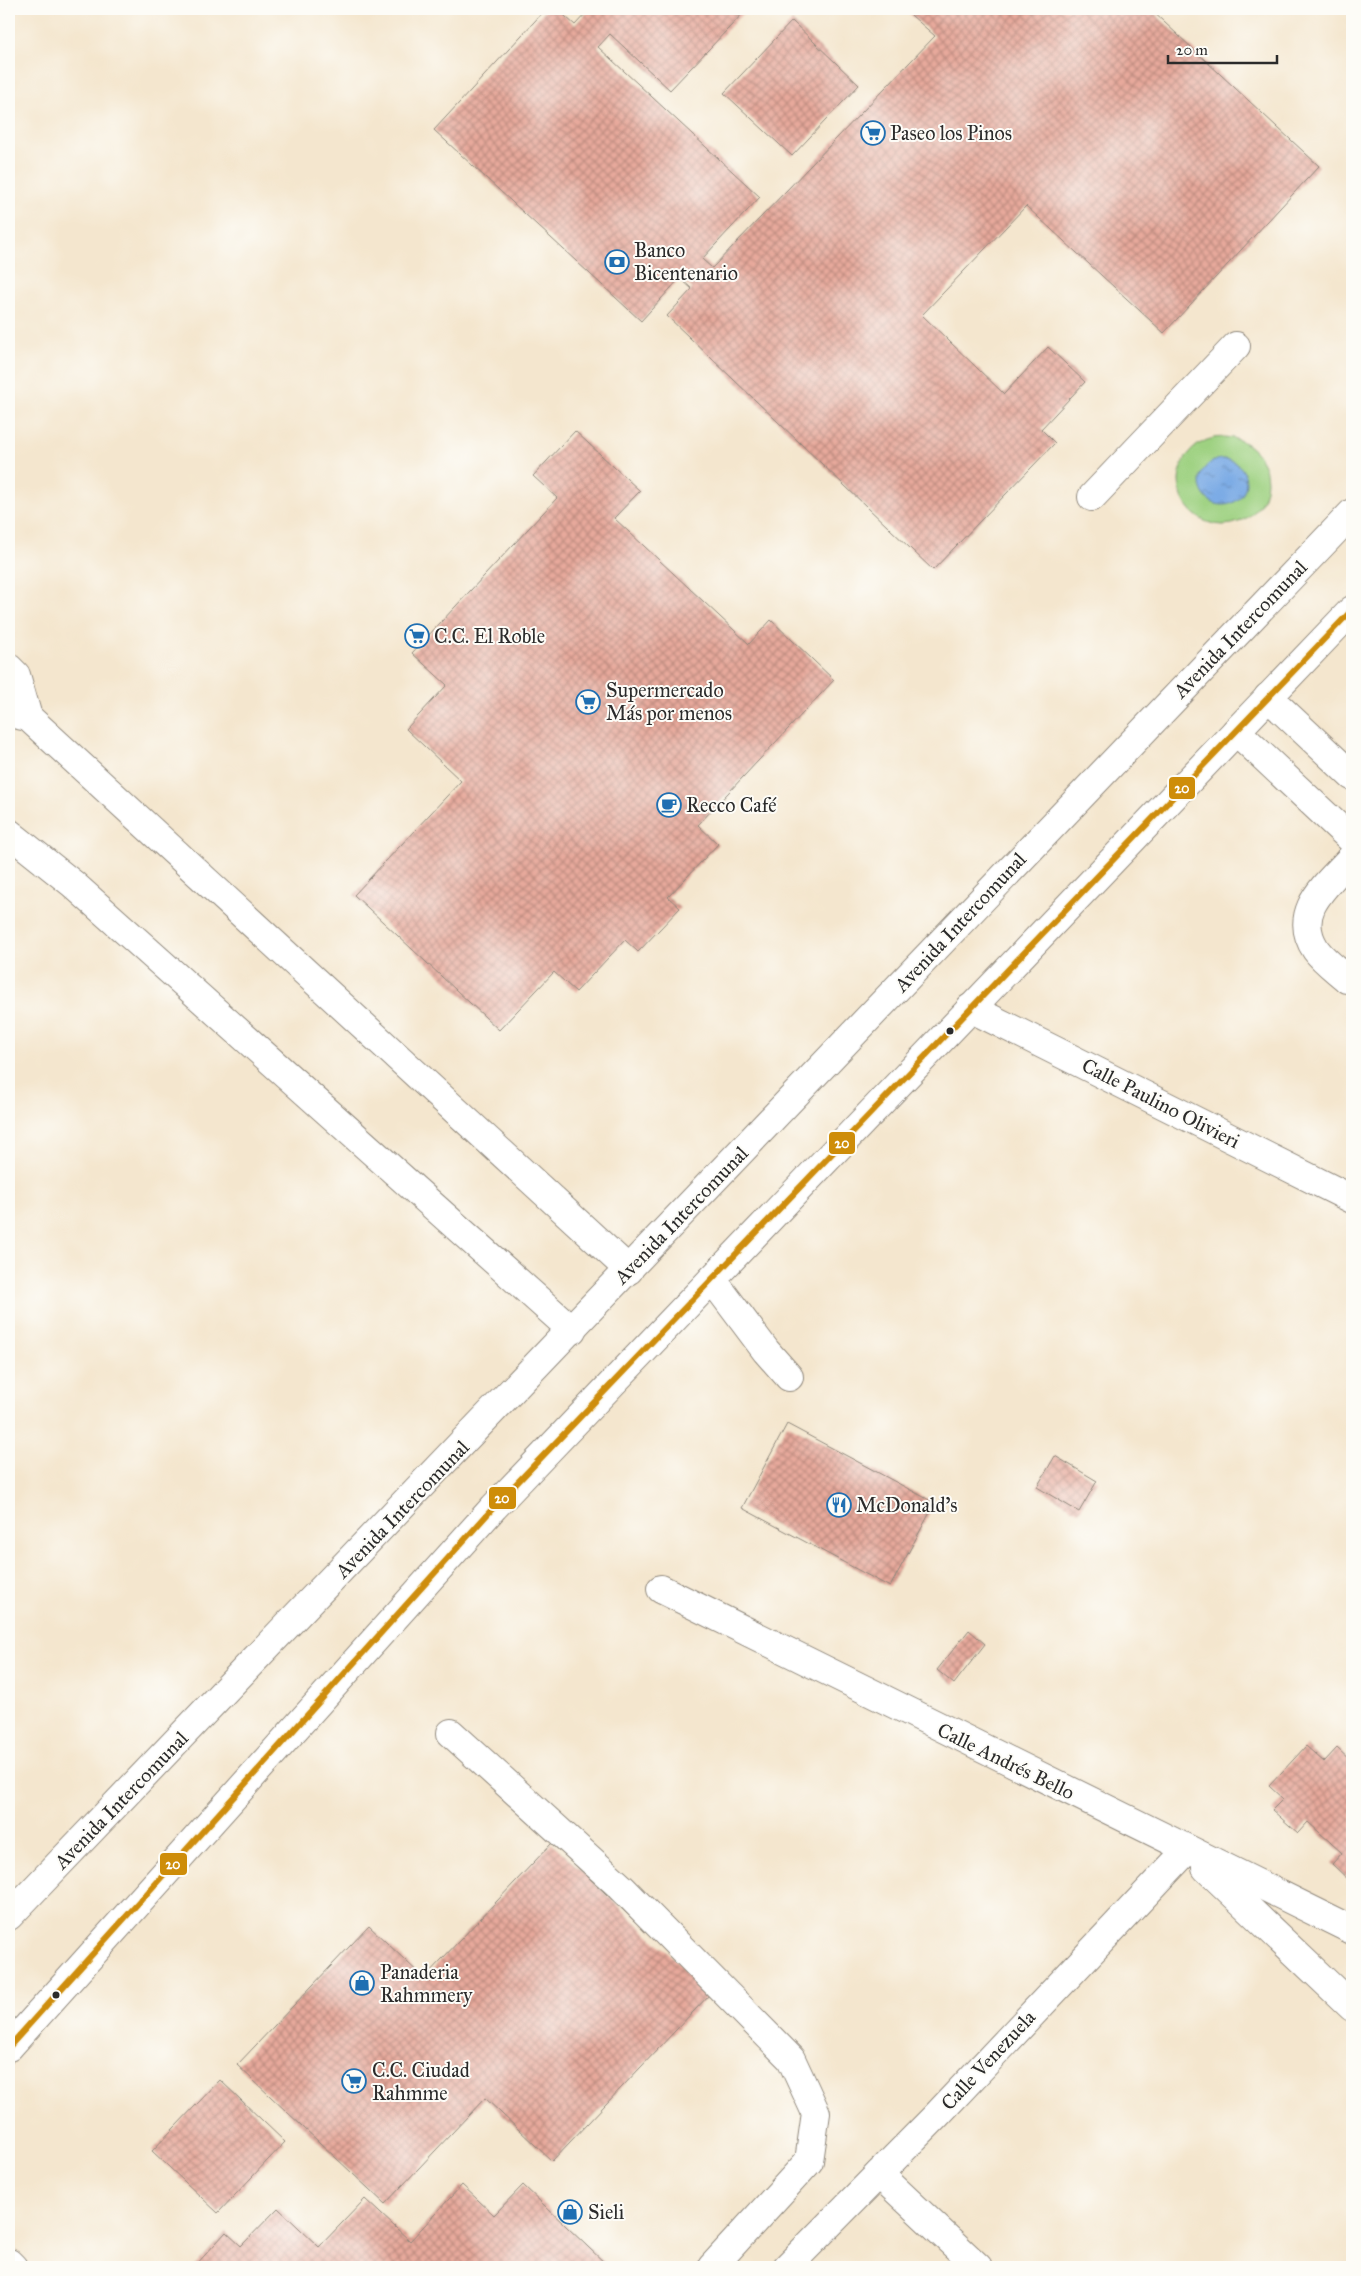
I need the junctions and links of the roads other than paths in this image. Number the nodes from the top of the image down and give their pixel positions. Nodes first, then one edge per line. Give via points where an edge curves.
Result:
1 (1236, 346) dead end
2 (1092, 497) dead end
3 (1352, 513) edge
4 (1352, 610) edge
5 (9, 668) edge
6 (1268, 697) junction
7 (18, 715) edge
8 (1236, 731) junction
9 (1352, 776) edge
10 (9, 833) edge
11 (1352, 840) edge
12 (1352, 856) edge
13 (1347, 979) dead end
14 (970, 1008) junction
15 (1352, 1198) edge
16 (628, 1270) junction
17 (712, 1279) junction
18 (572, 1330) junction
19 (789, 1377) dead end
20 (661, 1590) dead end
21 (450, 1733) dead end
22 (1187, 1850) junction
23 (1310, 1910) junction
24 (9, 1916) edge
25 (1352, 1930) edge
26 (1283, 1942) junction
27 (1352, 2007) edge
28 (9, 2047) edge
29 (879, 2174) junction
30 (9, 2263) edge
31 (13, 2267) edge
32 (712, 2267) edge
33 (787, 2267) edge
34 (978, 2267) edge

1 - 2 main road
3 - 16 main road, Avenida Intercomunal
4 - 6 main road
5 - 7 main road via 16,675
6 - 8 main road
6 - 9 main road
7 - 16 main road
8 - 11 main road
8 - 14 main road
10 - 18 main road via 73,884
12 - 13 main road via 1313,901 1306,918 1308,934 1317,951
14 - 15 main road, Calle Paulino Olivieri
14 - 17 main road
16 - 18 main road, Avenida Intercomunal
17 - 19 main road
17 - 28 main road via 494,1507
18 - 24 main road, Avenida Intercomunal
20 - 22 main road, Calle Andrés Bello
21 - 32 main road via 622,1888 791,2059 816,2113 809,2162
22 - 23 main road, Calle Andrés Bello
22 - 26 main road
22 - 29 main road, Calle Venezuela
23 - 25 main road, Calle Andrés Bello
23 - 26 main road via 1297,1910 1288,1916 1282,1933
26 - 27 main road
29 - 33 main road, Calle Venezuela
29 - 34 main road
30 - 31 main road

